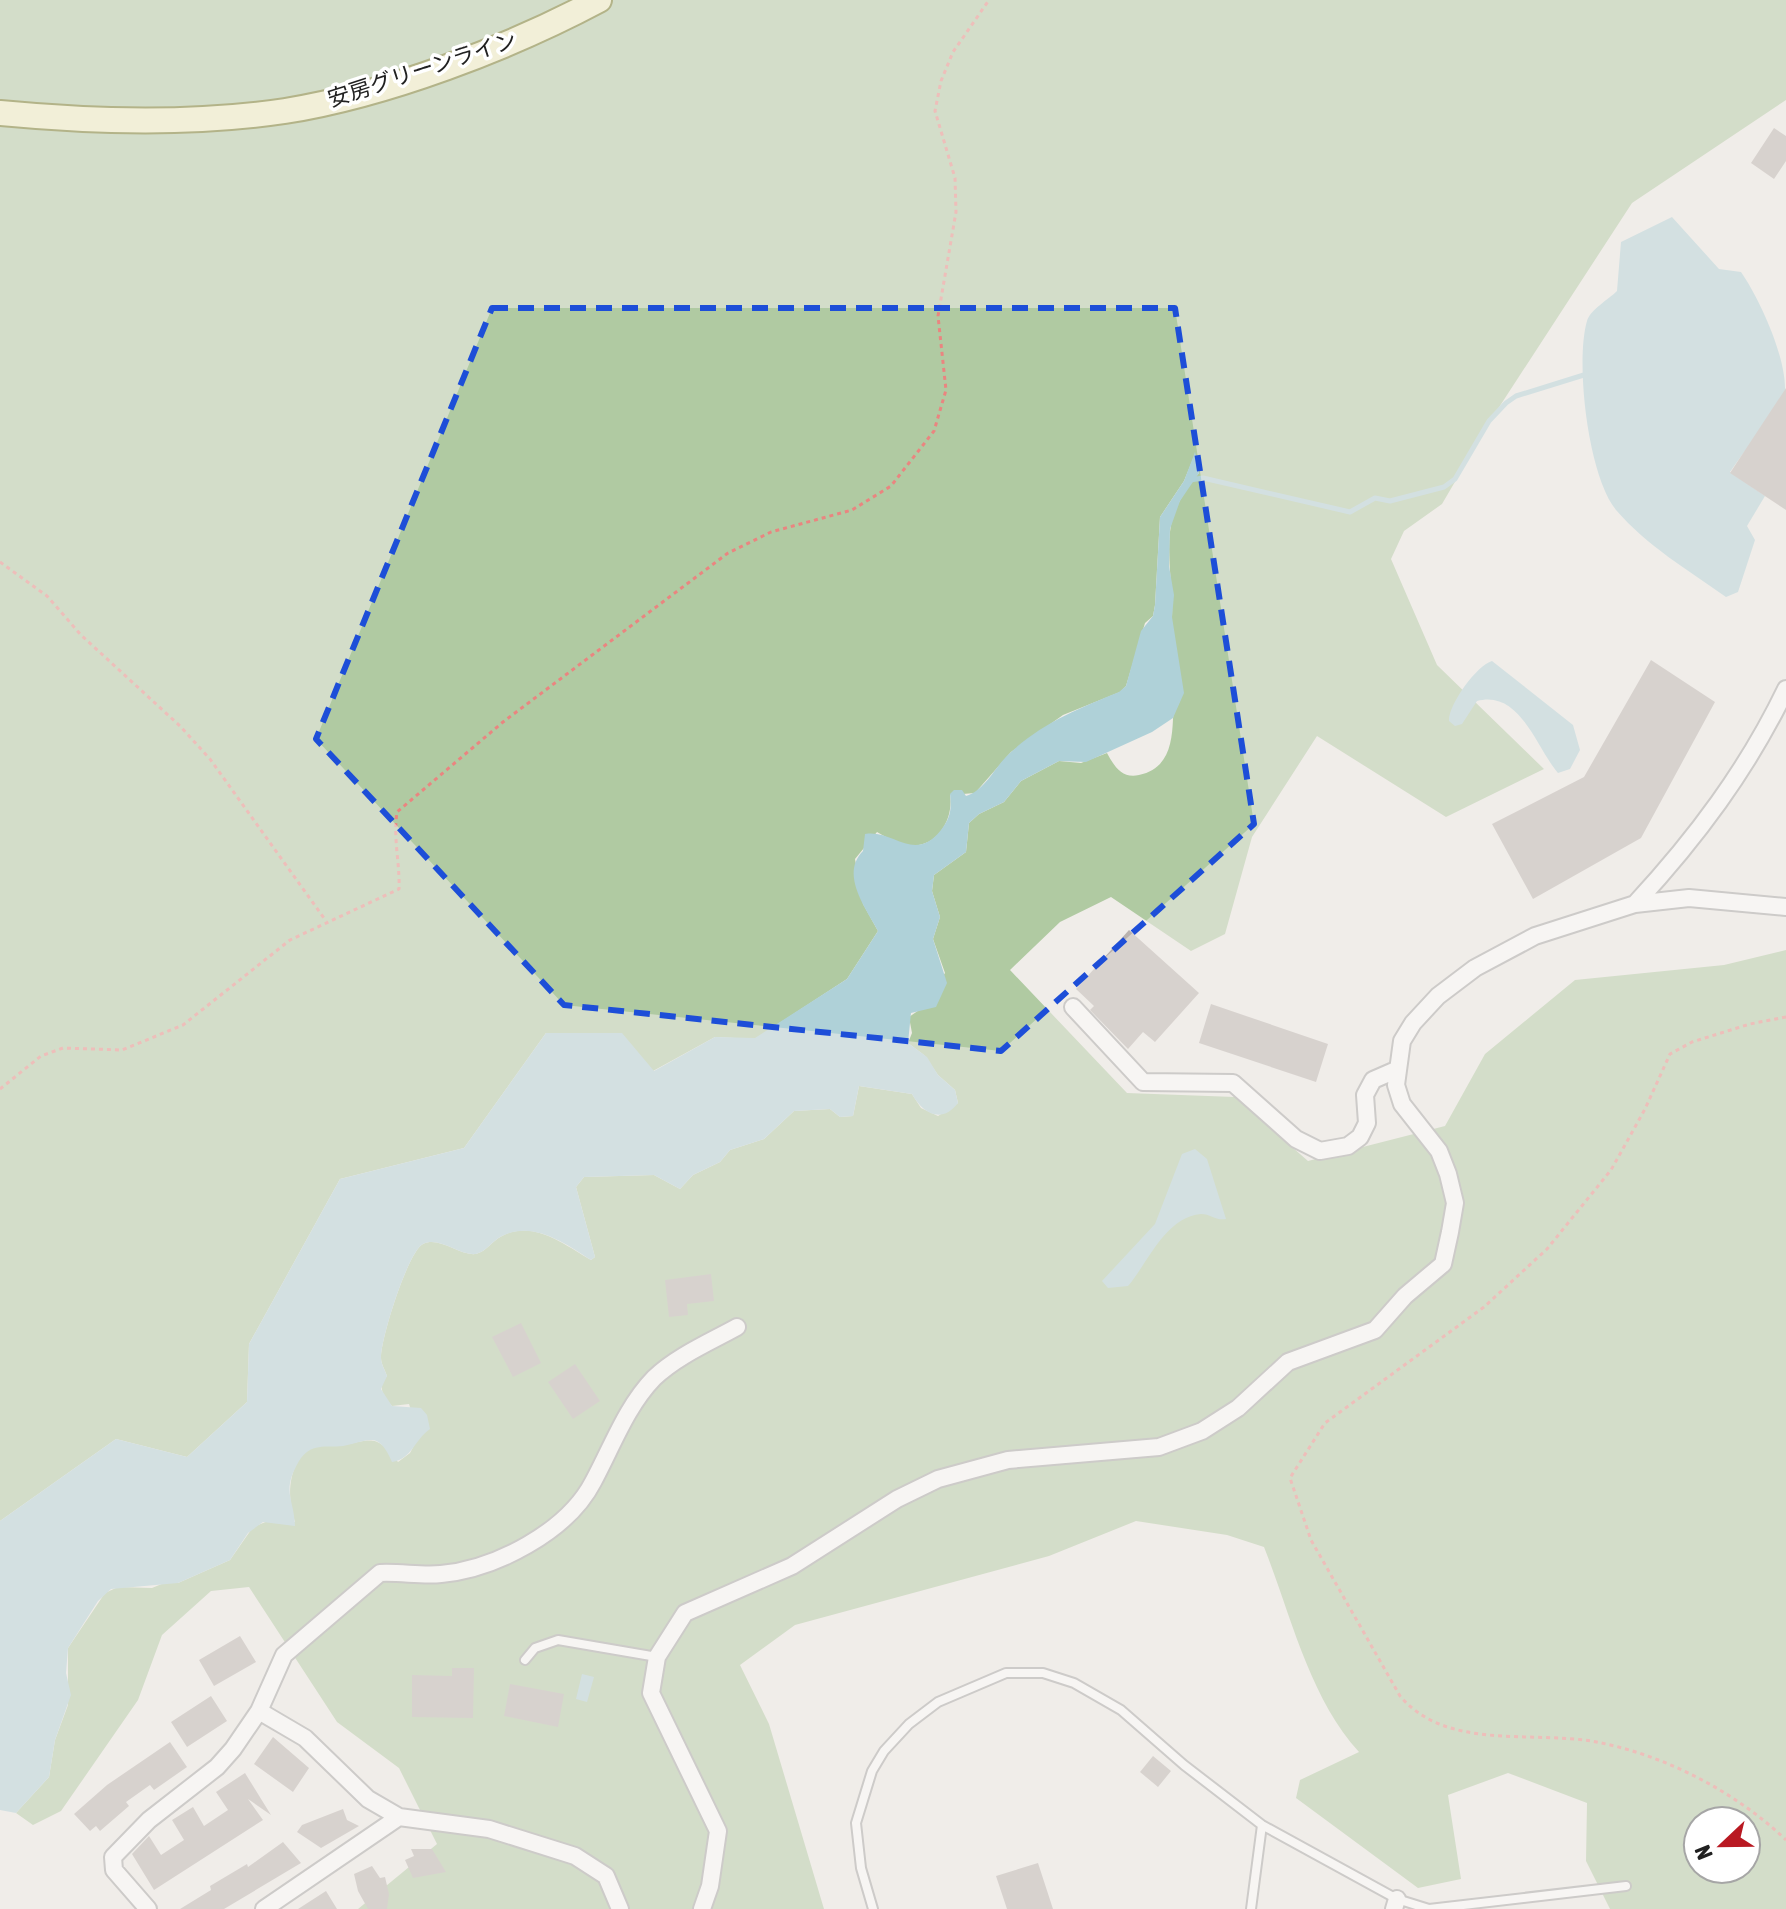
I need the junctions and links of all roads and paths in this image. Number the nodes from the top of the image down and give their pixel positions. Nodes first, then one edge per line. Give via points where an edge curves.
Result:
1 (599, 0) edge
2 (989, 0) edge
3 (0, 113) edge
4 (0, 562) edge
5 (1786, 689) edge
6 (1635, 904) junction
7 (1786, 907) edge
8 (326, 922) junction
9 (1073, 1007) dead end
10 (1786, 1017) edge
11 (1396, 1070) junction
12 (0, 1089) edge
13 (737, 1327) dead end
14 (657, 1657) junction
15 (525, 1660) dead end
16 (259, 1711) junction
17 (399, 1817) junction
18 (1262, 1825) junction
19 (1786, 1840) edge
20 (1626, 1886) dead end
21 (1396, 1904) edge
22 (148, 1909) edge
23 (264, 1909) edge
24 (620, 1909) edge
25 (702, 1909) edge
26 (873, 1909) edge
27 (1251, 1909) edge

1 - 3 street, 安房グリーンライン via 482,54 360,94 285,111 134,121
2 - 8 path via 953,52 935,111 955,178 956,212 938,316 946,390 934,431 891,486 852,510 771,532 728,553 503,722 397,812 399,889
4 - 8 path via 47,596 210,759
5 - 6 street via 1707,823
6 - 7 street via 1689,898
6 - 11 street via 1535,936 1457,981 1413,1023 1402,1041
8 - 12 path via 290,940 183,1025 122,1050 63,1048 41,1056
9 - 11 street via 1143,1082 1233,1083 1296,1139 1320,1151 1348,1146 1360,1137 1367,1123 1365,1095 1373,1080
10 - 19 path via 1735,1028 1670,1054 1611,1170 1547,1249 1484,1307 1325,1423 1290,1478 1311,1540 1414,1712 1431,1723 1482,1734 1592,1742 1645,1755 1735,1798
11 - 14 street via 1402,1104 1439,1151 1455,1203 1443,1264 1375,1330 1288,1362 1238,1408 1202,1431 1159,1447 1008,1460 938,1479 792,1566 685,1613
13 - 16 street via 657,1375 634,1401 591,1487 566,1515 524,1547 481,1564 441,1574 380,1573 284,1655
14 - 15 lane via 558,1640 535,1648
14 - 25 street via 651,1693 718,1831
16 - 17 street via 305,1738 368,1799
16 - 22 street via 217,1767 149,1820 113,1857 114,1870
17 - 23 street
17 - 24 street via 489,1829 575,1856 606,1876
18 - 21 lane
18 - 26 lane via 1121,1710 1074,1683 1043,1673 1006,1673 938,1702 909,1724 872,1771 856,1823
18 - 27 lane
20 - 21 lane via 1429,1909

